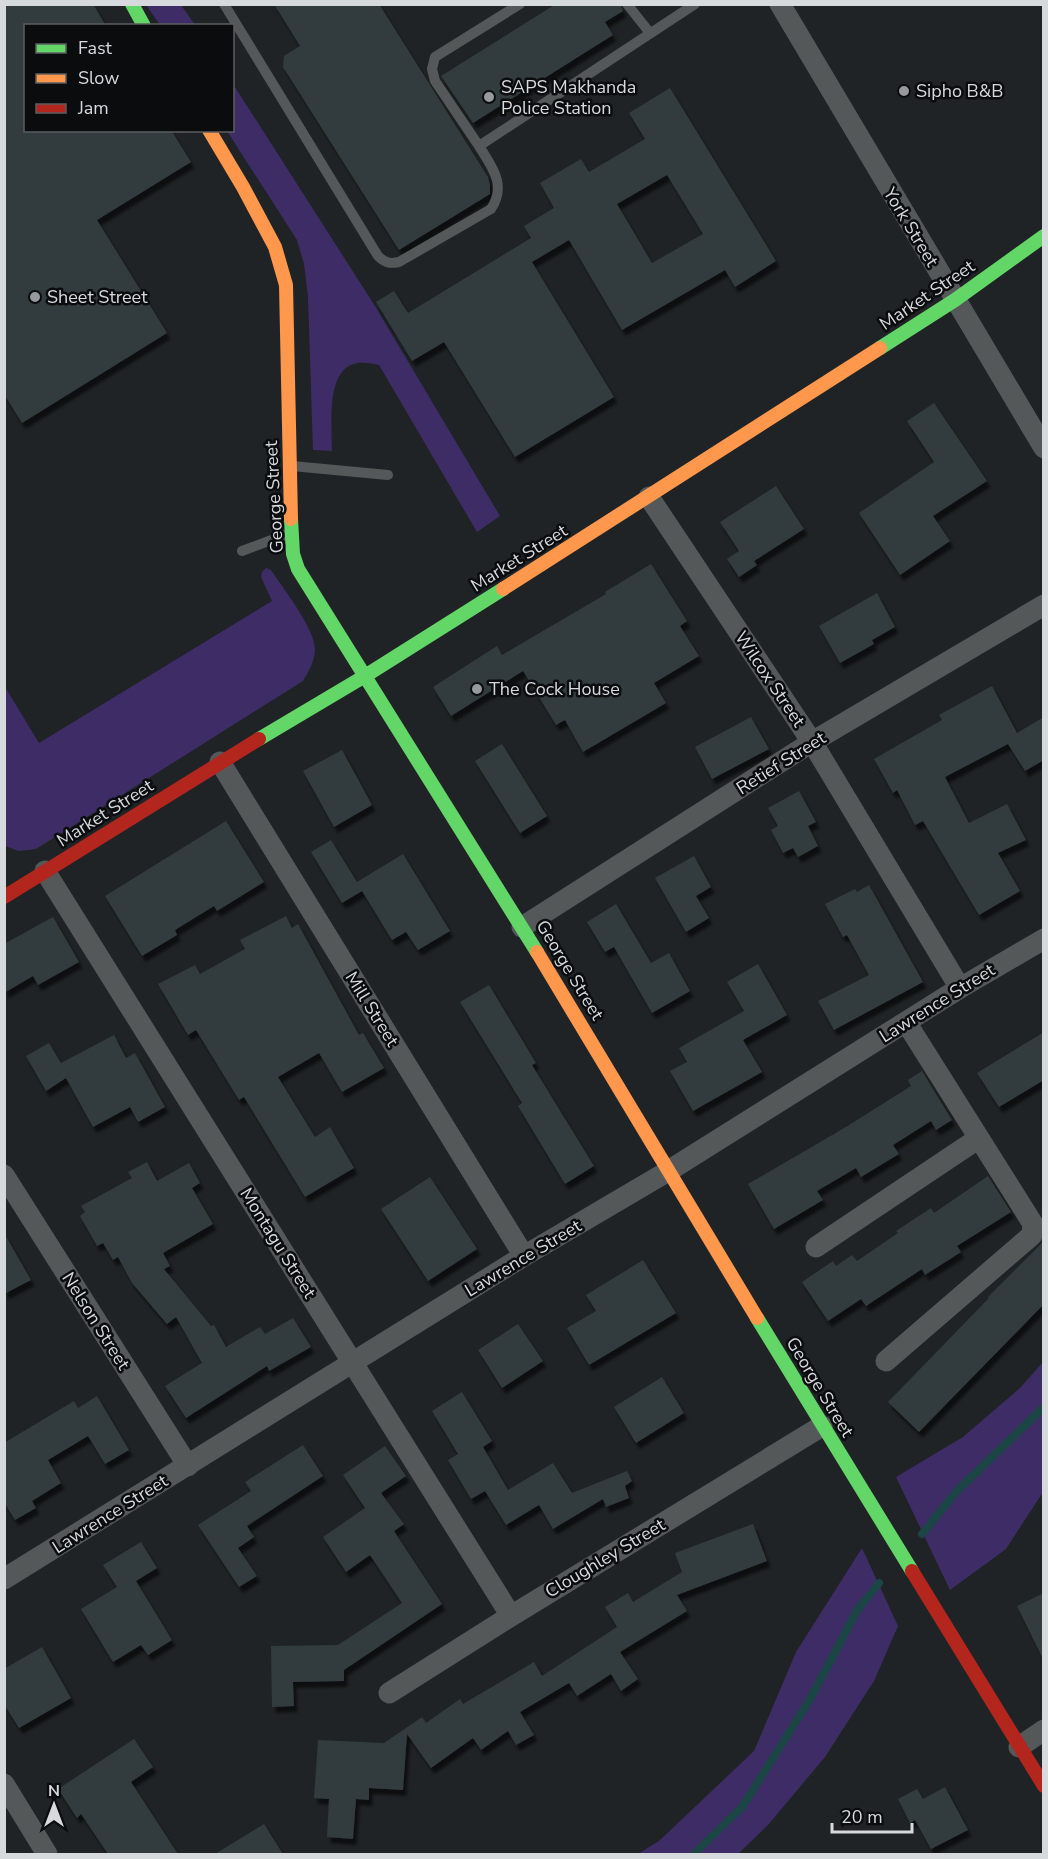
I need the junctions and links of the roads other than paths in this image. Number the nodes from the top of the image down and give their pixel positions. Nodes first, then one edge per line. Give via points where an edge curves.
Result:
1 (132, 4) edge
2 (224, 4) edge
3 (520, 4) edge
4 (627, 4) edge
5 (694, 4) edge
6 (780, 4) edge
7 (143, 24) edge
8 (650, 33) junction
9 (210, 132) edge
10 (479, 146) junction
11 (1044, 236) edge
12 (954, 300) junction
13 (1044, 448) edge
14 (289, 466) junction
15 (388, 475) dead end
16 (649, 497) junction
17 (291, 532) junction
18 (242, 551) dead end
19 (1044, 605) edge
20 (365, 676) junction
21 (812, 742) junction
22 (220, 762) junction
23 (45, 871) junction
24 (4, 897) edge
25 (522, 927) junction
26 (1044, 939) edge
27 (960, 988) junction
28 (906, 1022) junction
29 (980, 1138) junction
30 (670, 1170) junction
31 (4, 1175) edge
32 (816, 1247) dead end
33 (524, 1256) junction
34 (886, 1361) dead end
35 (353, 1362) junction
36 (822, 1426) junction
37 (188, 1466) junction
38 (8, 1570) edge
39 (511, 1616) junction
40 (389, 1694) dead end
41 (1044, 1730) edge
42 (1019, 1747) junction
43 (4, 1784) edge
44 (1044, 1786) edge
45 (46, 1854) edge

1 - 7 main road
2 - 10 lane via 384,262 399,262 491,208 498,199 499,188 496,173
3 - 10 lane via 435,57 435,81
4 - 8 lane
5 - 8 lane
6 - 12 street, York Street
8 - 10 lane
9 - 14 main road, George Street via 275,247 286,285
11 - 12 main road, Market Street
12 - 13 street, York Street
12 - 16 main road, Market Street
14 - 15 lane
14 - 17 main road, George Street
16 - 20 main road, Market Street
16 - 21 street, Wilcox Street
17 - 18 lane
17 - 20 main road, George Street via 298,569
19 - 21 street, Retief Street
20 - 22 main road, Market Street
20 - 25 main road, George Street
21 - 25 street, Retief Street
21 - 27 street, Wilcox Street
22 - 23 main road, Market Street
22 - 33 street, Mill Street
23 - 24 main road, Market Street
23 - 35 street, Montagu Street
25 - 30 main road, George Street
26 - 27 street, Lawrence Street
27 - 28 street, Lawrence Street
28 - 29 street
28 - 30 street, Lawrence Street
29 - 32 street
29 - 34 street via 1033,1224 1032,1235
30 - 33 street, Lawrence Street
30 - 36 main road, George Street
31 - 37 street, Nelson Street
33 - 35 street, Lawrence Street
35 - 37 street, Lawrence Street
35 - 39 street, Montagu Street
36 - 39 street, Cloughley Street
36 - 42 main road, George Street
37 - 38 street, Lawrence Street
39 - 40 street, Cloughley Street
41 - 42 street
42 - 44 main road, George Street
43 - 45 street

